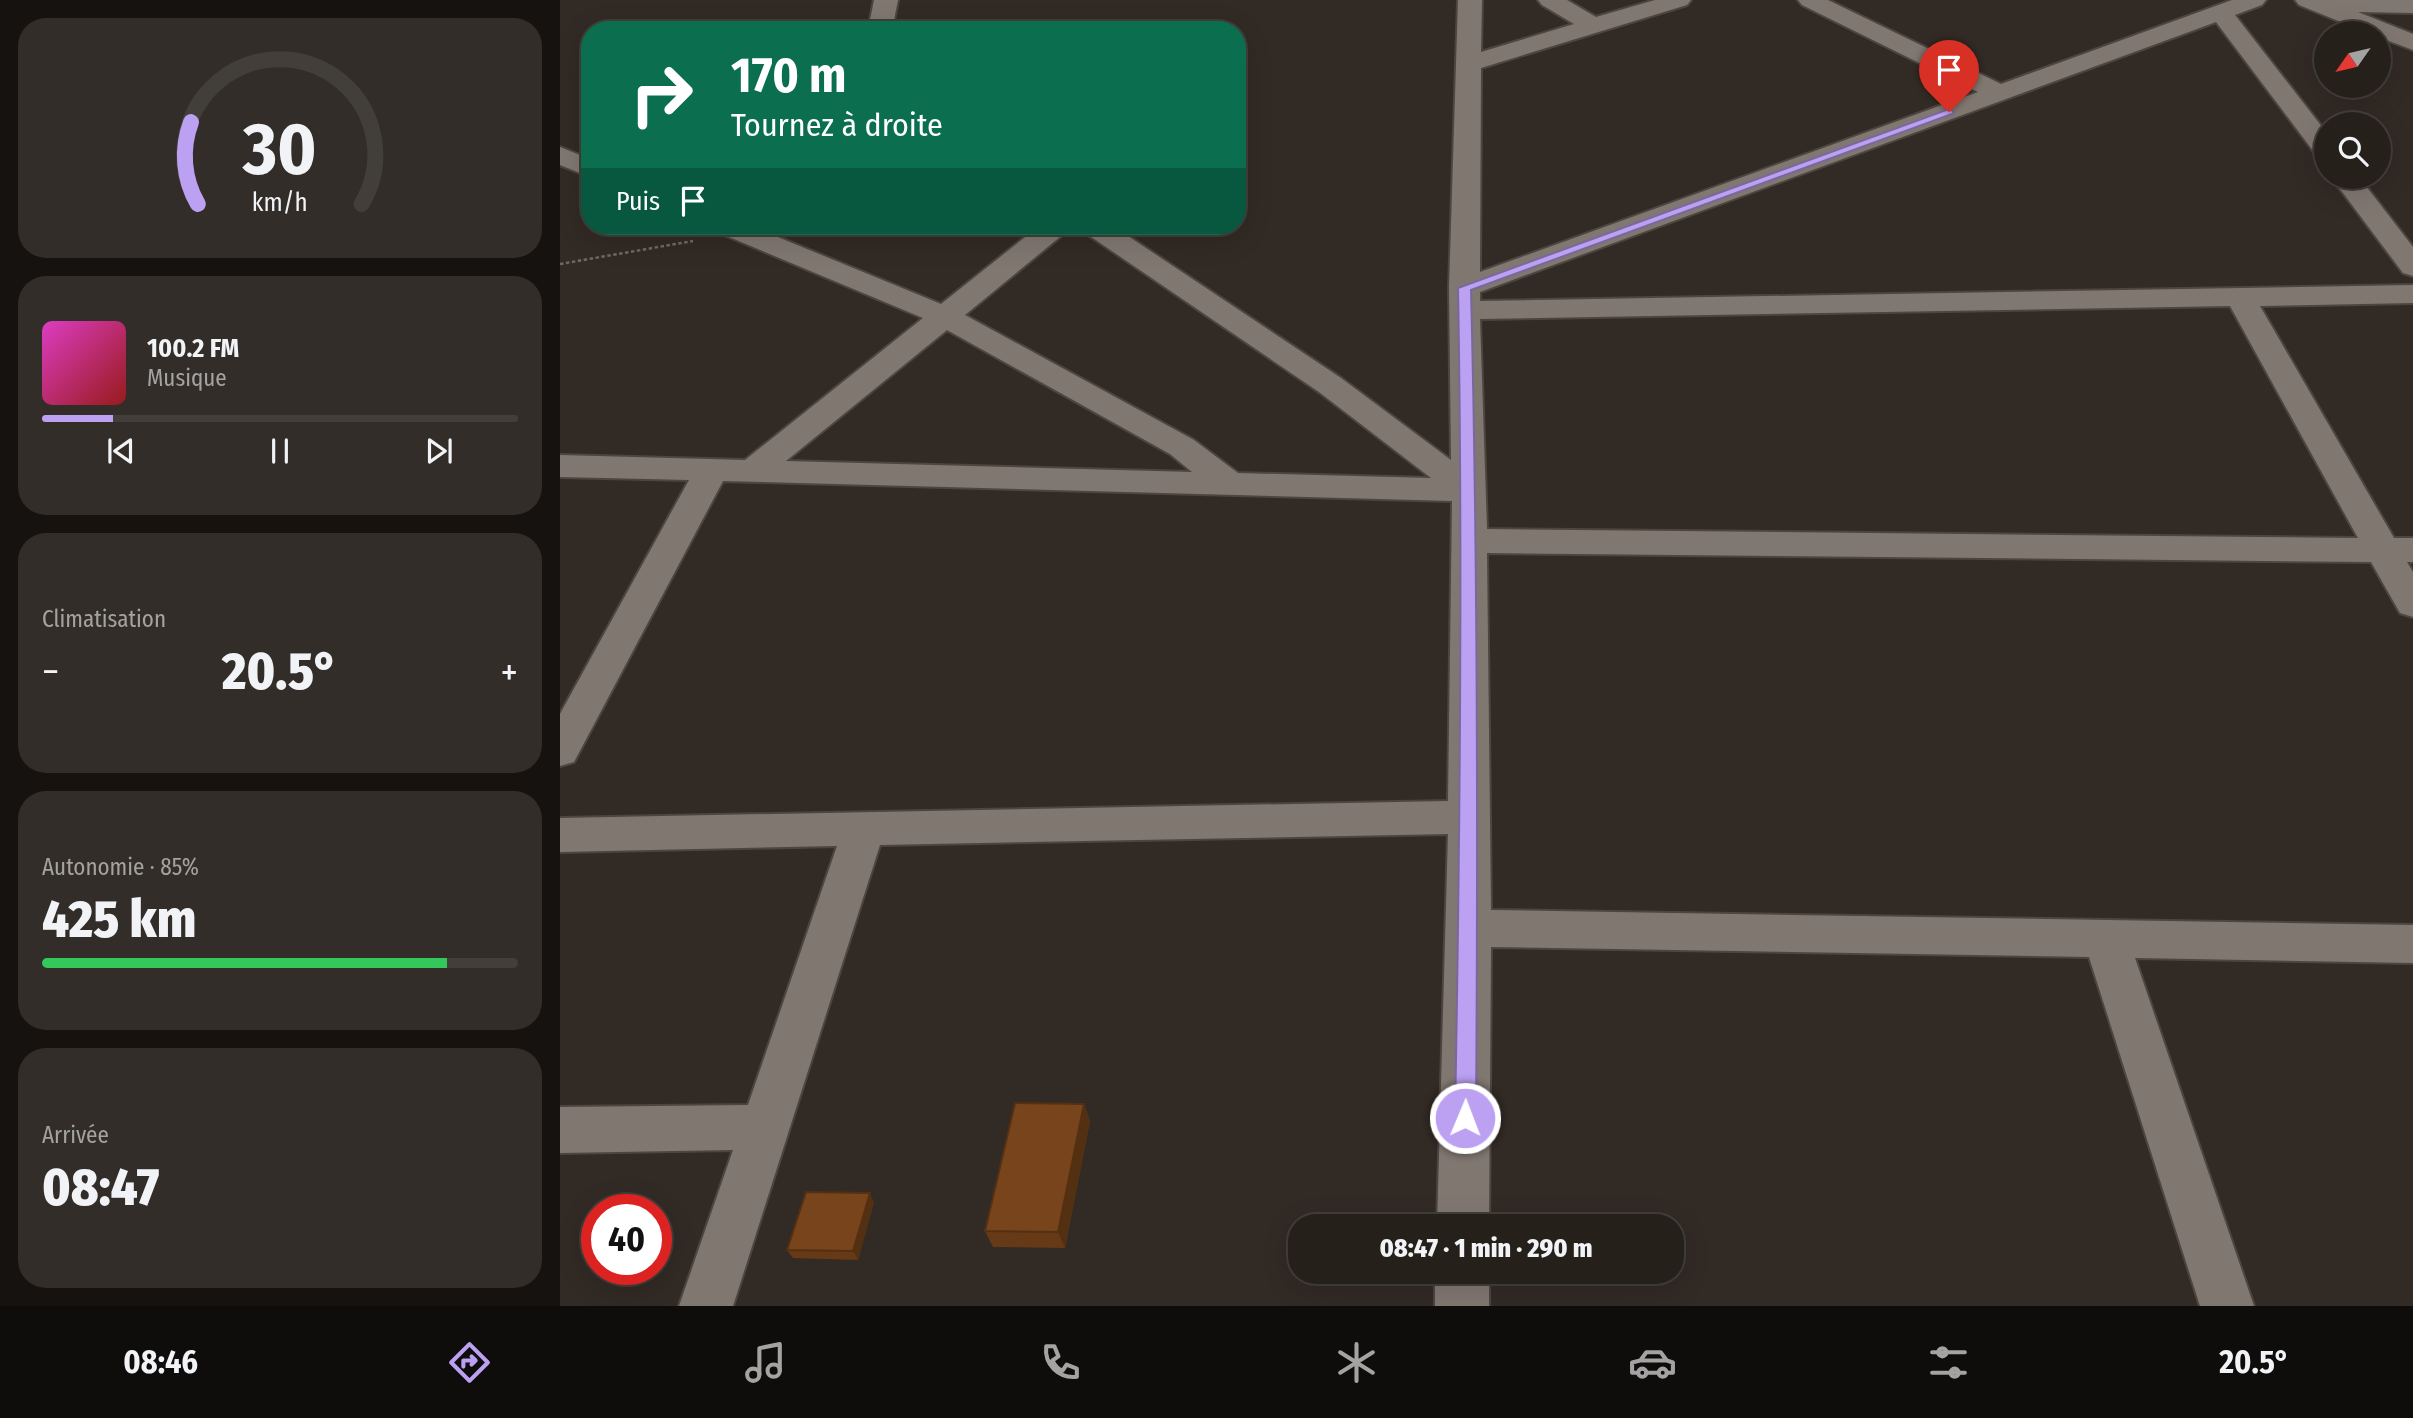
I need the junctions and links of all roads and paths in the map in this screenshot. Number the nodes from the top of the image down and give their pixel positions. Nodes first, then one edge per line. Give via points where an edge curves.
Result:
1 (886, 0) edge
2 (1550, 0) edge
3 (1679, 0) edge
4 (1811, 0) edge
5 (2254, 0) edge
6 (2313, 2) edge
7 (1464, 3) edge
8 (2413, 6) edge
9 (2221, 12) junction
10 (882, 21) edge
11 (1594, 26) junction
12 (2413, 43) edge
13 (1468, 64) junction
14 (2000, 93) junction
15 (2314, 134) edge
16 (581, 152) edge
17 (561, 157) edge
18 (581, 165) edge
19 (2355, 189) edge
20 (705, 235) edge
21 (749, 235) edge
22 (1045, 235) edge
23 (1107, 235) edge
24 (560, 264) edge
25 (2413, 267) edge
26 (2413, 294) edge
27 (2239, 296) junction
28 (1465, 299) junction
29 (944, 316) junction
30 (560, 466) edge
31 (712, 470) junction
32 (753, 471) junction
33 (1229, 483) junction
34 (1469, 490) junction
35 (1468, 541) junction
36 (2397, 550) edge
37 (2413, 604) edge
38 (560, 751) edge
39 (1469, 817) junction
40 (864, 829) junction
41 (560, 835) edge
42 (1469, 928) junction
43 (2106, 939) junction
44 (2413, 944) edge
45 (767, 1127) junction
46 (560, 1130) edge
47 (1463, 1214) edge
48 (1462, 1284) edge
49 (706, 1306) edge
50 (1462, 1306) edge
51 (2227, 1306) edge

1 - 10 street
2 - 11 street
3 - 11 street
4 - 14 street
5 - 9 street
6 - 8 street
6 - 12 street
7 - 13 street
9 - 14 street
9 - 15 street
11 - 13 street
13 - 28 street
14 - 28 street
16 - 17 street
17 - 18 street
19 - 25 street
20 - 24 path
21 - 29 street
22 - 29 street
23 - 34 street via 1330,385
26 - 27 street
27 - 28 street
27 - 36 street
28 - 34 street
29 - 32 street
29 - 33 street via 1182,447
30 - 31 street
31 - 32 street
31 - 38 street
32 - 33 street
33 - 34 street
34 - 35 street
35 - 36 street
35 - 39 street
36 - 37 street
39 - 40 street
39 - 42 street
40 - 41 street
40 - 45 street
42 - 43 street
42 - 47 street
43 - 44 street
43 - 51 street
45 - 46 street
45 - 49 street
48 - 50 street

